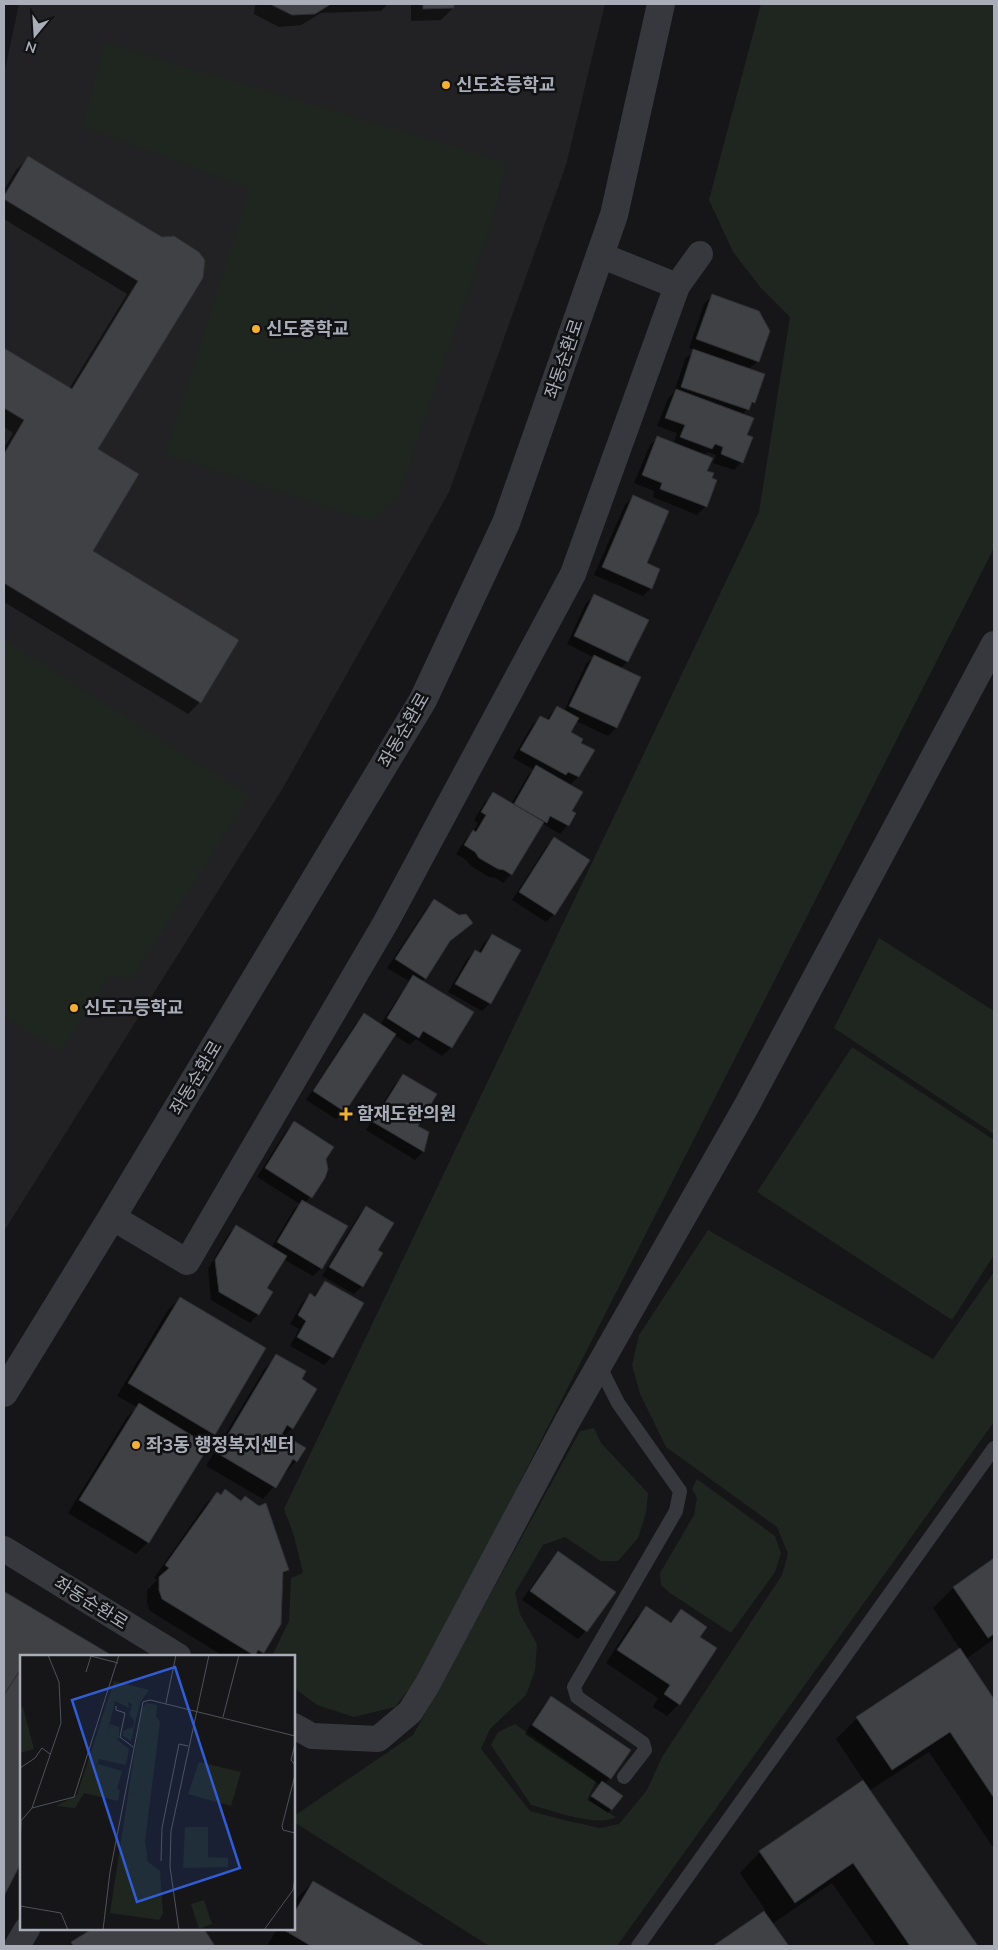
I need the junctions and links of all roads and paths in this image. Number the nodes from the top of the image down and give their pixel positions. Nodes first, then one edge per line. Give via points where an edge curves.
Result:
1 (661, 4) edge
2 (700, 254) dead end
3 (600, 255) junction
4 (677, 286) junction
5 (994, 644) edge
6 (112, 1217) junction
7 (599, 1365) junction
8 (4, 1393) edge
9 (994, 1448) edge
10 (4, 1549) edge
11 (176, 1655) edge
12 (295, 1727) edge
13 (624, 1776) dead end
14 (26, 1930) edge
15 (17, 1946) edge
16 (638, 1946) edge

1 - 3 street, 좌동순환로 via 614,215
2 - 4 street
3 - 4 street
3 - 6 street, 좌동순환로 via 506,523 423,700
4 - 6 street via 573,574 386,922 186,1262
5 - 7 street via 747,1105
6 - 8 street, 좌동순환로
7 - 12 street via 410,1712 378,1738 312,1736
7 - 13 lane via 618,1403 680,1490 676,1511 574,1687 577,1697 643,1743 645,1750
9 - 16 lane
10 - 11 street, 좌동순환로
14 - 15 street

